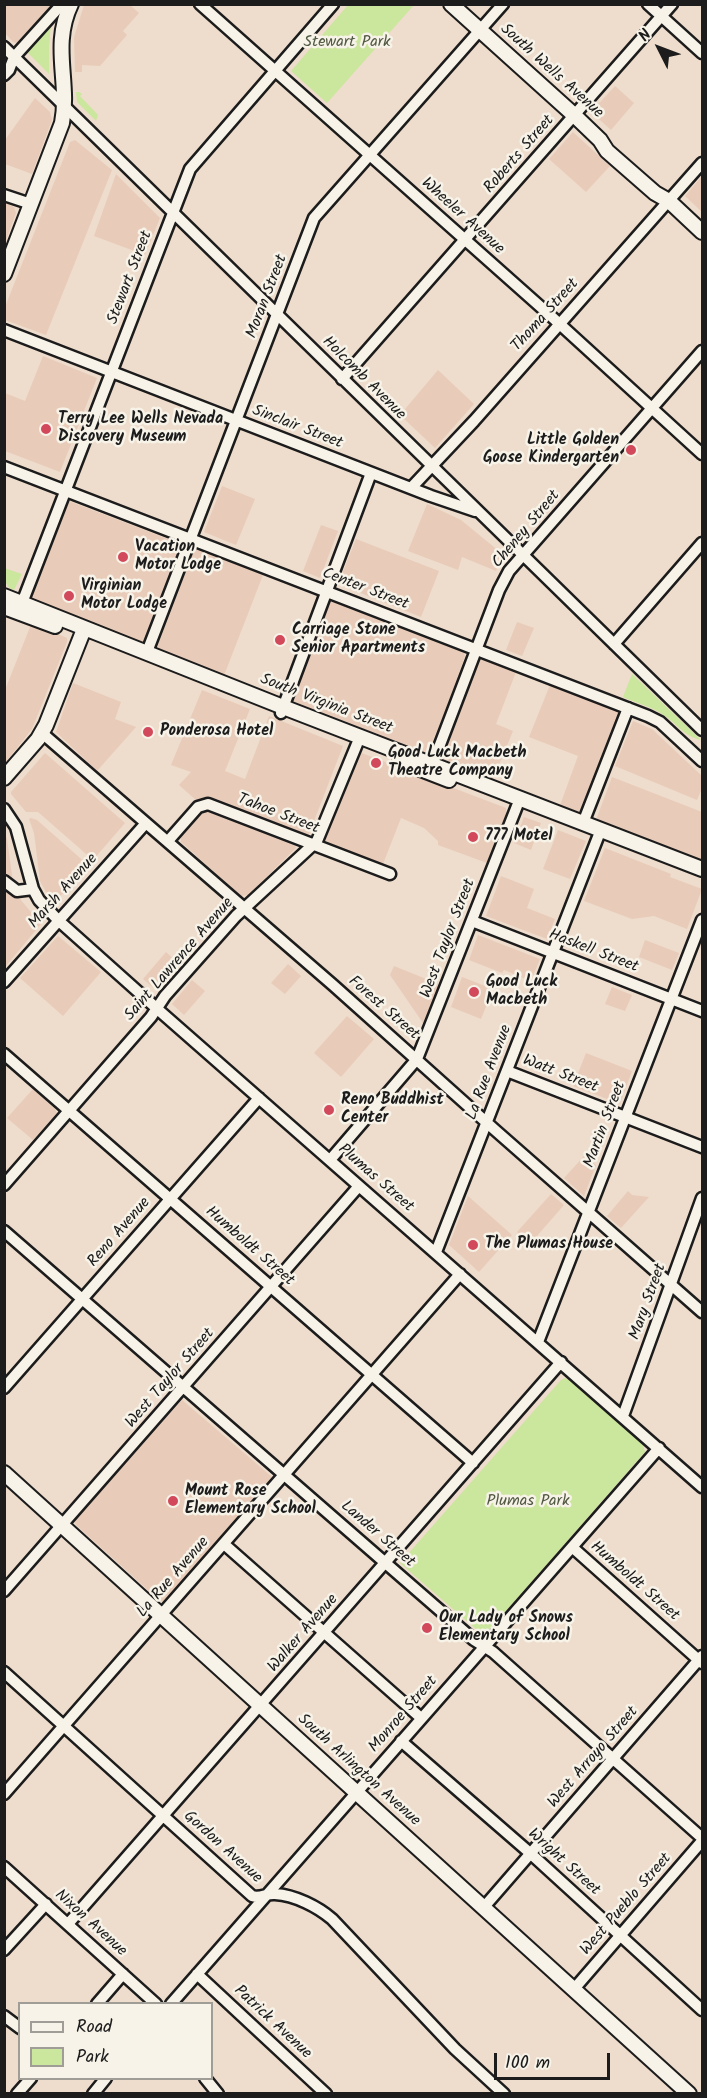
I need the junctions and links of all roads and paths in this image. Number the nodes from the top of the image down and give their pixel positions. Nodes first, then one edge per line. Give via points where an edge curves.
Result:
1 (62, 4) edge
2 (71, 4) edge
3 (200, 4) edge
4 (333, 4) edge
5 (451, 4) edge
6 (504, 4) edge
7 (648, 4) edge
8 (672, 4) edge
9 (661, 16) junction
10 (481, 30) junction
11 (4, 47) edge
12 (702, 53) edge
13 (14, 57) junction
14 (275, 71) junction
15 (4, 75) edge
16 (64, 106) junction
17 (574, 115) junction
18 (370, 154) junction
19 (702, 163) edge
20 (4, 195) edge
21 (669, 201) junction
22 (31, 204) junction
23 (172, 213) junction
24 (702, 232) edge
25 (465, 240) junction
26 (4, 274) edge
27 (277, 315) junction
28 (560, 324) junction
29 (4, 330) edge
30 (702, 351) edge
31 (110, 371) junction
32 (342, 379) junction
33 (652, 408) junction
34 (236, 420) junction
35 (702, 454) edge
36 (4, 467) edge
37 (432, 467) junction
38 (371, 472) junction
39 (411, 488) junction
40 (67, 491) junction
41 (478, 512) junction
42 (191, 539) junction
43 (702, 543) edge
44 (522, 555) junction
45 (326, 591) junction
46 (4, 596) edge
47 (4, 601) edge
48 (22, 603) junction
49 (4, 607) edge
50 (83, 632) junction
51 (614, 644) junction
52 (476, 649) junction
53 (147, 652) junction
54 (628, 708) junction
55 (282, 710) junction
56 (702, 730) edge
57 (42, 733) junction
58 (357, 744) junction
59 (395, 754) junction
60 (702, 761) edge
61 (433, 763) junction
62 (4, 778) edge
63 (523, 804) junction
64 (4, 809) edge
65 (146, 823) junction
66 (583, 823) junction
67 (598, 837) junction
68 (168, 841) junction
69 (314, 845) junction
70 (702, 869) edge
71 (390, 874) dead end
72 (702, 878) edge
73 (4, 881) edge
74 (33, 890) junction
75 (244, 908) junction
76 (702, 920) edge
77 (59, 921) junction
78 (472, 921) junction
79 (553, 953) junction
80 (4, 982) edge
81 (671, 999) junction
82 (156, 1008) junction
83 (702, 1011) edge
84 (4, 1054) edge
85 (417, 1059) junction
86 (507, 1071) junction
87 (259, 1098) junction
88 (69, 1110) junction
89 (626, 1117) junction
90 (487, 1123) junction
91 (702, 1147) edge
92 (330, 1160) junction
93 (4, 1185) edge
94 (359, 1186) junction
95 (170, 1198) junction
96 (702, 1198) edge
97 (588, 1213) junction
98 (4, 1231) edge
99 (436, 1252) junction
100 (460, 1274) junction
101 (671, 1285) junction
102 (272, 1286) junction
103 (82, 1299) junction
104 (702, 1312) edge
105 (538, 1342) junction
106 (561, 1362) junction
107 (372, 1375) junction
108 (183, 1387) junction
109 (4, 1388) edge
110 (623, 1416) junction
111 (659, 1448) junction
112 (474, 1463) junction
113 (4, 1473) edge
114 (285, 1475) junction
115 (700, 1479) edge
116 (63, 1526) junction
117 (224, 1544) junction
118 (572, 1547) junction
119 (386, 1563) junction
120 (4, 1591) edge
121 (162, 1615) junction
122 (324, 1633) junction
123 (484, 1646) junction
124 (701, 1660) edge
125 (4, 1672) edge
126 (261, 1705) junction
127 (421, 1718) junction
128 (64, 1726) junction
129 (401, 1741) junction
130 (613, 1758) junction
131 (357, 1791) junction
132 (4, 1794) edge
133 (164, 1816) junction
134 (702, 1840) edge
135 (530, 1853) junction
136 (4, 1867) edge
137 (266, 1895) junction
138 (46, 1904) junction
139 (484, 1907) junction
140 (68, 1924) junction
141 (620, 1935) junction
142 (4, 1950) edge
143 (123, 1974) junction
144 (197, 1974) junction
145 (574, 1989) junction
146 (99, 2002) edge
147 (154, 2002) edge
148 (173, 2002) edge
149 (702, 2010) edge
150 (4, 2016) edge
151 (18, 2026) edge
152 (30, 2080) edge
153 (105, 2080) edge
154 (206, 2080) edge
155 (17, 2094) edge
156 (93, 2094) edge
157 (218, 2094) edge
158 (326, 2094) edge
159 (504, 2094) edge
160 (689, 2094) edge

1 - 13 street
2 - 16 main road via 60,40
3 - 14 street, Wheeler Avenue
4 - 14 street, Stewart Street
5 - 10 main road, South Wells Avenue
6 - 10 street, Moran Street
7 - 9 street
8 - 9 street, Roberts Street
9 - 12 street
9 - 17 street, Roberts Street
10 - 17 main road, South Wells Avenue
10 - 18 street, Moran Street
11 - 13 street, Holcomb Avenue
13 - 15 street
13 - 16 street, Holcomb Avenue
14 - 18 street, Wheeler Avenue
14 - 23 street, Stewart Street via 190,169
16 - 22 main road
16 - 23 street, Holcomb Avenue
17 - 21 main road, South Wells Avenue via 661,187
17 - 25 street, Roberts Street
18 - 25 street, Wheeler Avenue
18 - 27 street, Moran Street via 314,218
19 - 21 street, Thoma Street
20 - 22 street
21 - 24 main road, South Wells Avenue
21 - 28 street, Thoma Street
22 - 26 main road
23 - 27 street, Holcomb Avenue
23 - 31 street, Stewart Street
25 - 28 street, Wheeler Avenue
25 - 32 street, Roberts Street
27 - 32 street, Holcomb Avenue
27 - 34 street, Moran Street
28 - 33 street, Wheeler Avenue
28 - 37 street, Thoma Street
29 - 31 street, Sinclair Street
30 - 33 street, Cheney Street
31 - 34 street, Sinclair Street
31 - 40 street, Stewart Street
32 - 37 street, Holcomb Avenue
33 - 35 street, Wheeler Avenue
33 - 44 street, Cheney Street
34 - 38 street, Sinclair Street
34 - 42 street, Moran Street
36 - 40 street, Center Street
37 - 39 street, Thoma Street
37 - 41 street, Holcomb Avenue
38 - 39 street, Sinclair Street
38 - 45 street
39 - 41 street, Sinclair Street
40 - 42 street, Center Street
40 - 48 street, Stewart Street
41 - 44 street, Holcomb Avenue
42 - 45 street, Center Street
42 - 53 street, Moran Street
43 - 51 street
44 - 51 street, Holcomb Avenue
44 - 52 street, Cheney Street via 502,582
45 - 52 street, Center Street
45 - 55 street
46 - 48 main road, South Virginia Street
47 - 48 main road via 16,606
48 - 50 main road, South Virginia Street
49 - 50 main road, South Virginia Street
50 - 53 main road, South Virginia Street
50 - 55 main road, South Virginia Street
50 - 57 main road
51 - 56 street, Holcomb Avenue
52 - 54 street, Center Street
52 - 61 street, Cheney Street
53 - 55 main road, South Virginia Street
54 - 60 street, Center Street via 660,722
54 - 66 street
55 - 58 main road, South Virginia Street
55 - 59 main road, South Virginia Street
57 - 62 main road
57 - 65 street, Forest Street
58 - 59 main road, South Virginia Street
58 - 69 street, Saint Lawrence Avenue
59 - 61 main road, South Virginia Street via 427,766
59 - 63 main road, South Virginia Street
61 - 63 main road, South Virginia Street
63 - 66 main road, South Virginia Street
63 - 67 main road, South Virginia Street
63 - 78 street, West Taylor Street
64 - 74 street, Plumas Street via 16,827
65 - 68 street, Forest Street
65 - 77 street, Marsh Avenue
66 - 70 main road, South Virginia Street
67 - 72 main road, South Virginia Street
67 - 79 street, La Rue Avenue
68 - 69 street, Tahoe Street via 198,807 206,804
68 - 75 street, Forest Street
69 - 71 street, Tahoe Street
69 - 75 street, Saint Lawrence Avenue
73 - 74 street via 17,891
74 - 77 street, Plumas Street
75 - 82 street, Saint Lawrence Avenue
75 - 85 street, Forest Street
76 - 81 street, Martin Street
77 - 80 street, Marsh Avenue
77 - 82 street, Plumas Street
78 - 79 street, Haskell Street
78 - 85 street, West Taylor Street
79 - 81 street, Haskell Street
79 - 86 street, La Rue Avenue
81 - 83 street, Haskell Street
81 - 89 street, Martin Street
82 - 87 street, Plumas Street
82 - 88 street, Saint Lawrence Avenue
84 - 88 street, Humboldt Street
85 - 90 street, Forest Street
85 - 92 street, West Taylor Street
86 - 89 street, Watt Street
86 - 90 street, La Rue Avenue
87 - 92 street, Plumas Street
87 - 95 street, Reno Avenue
88 - 93 street, Saint Lawrence Avenue
88 - 95 street, Humboldt Street
89 - 91 street, Watt Street
89 - 97 street, Martin Street
90 - 97 street, Forest Street
90 - 99 street, La Rue Avenue
92 - 94 street, Plumas Street
94 - 99 street, Plumas Street
94 - 102 street, West Taylor Street
95 - 102 street, Humboldt Street
95 - 103 street, Reno Avenue
96 - 101 street, Mary Street
97 - 101 street, Forest Street
97 - 105 street, Martin Street
98 - 103 street, Lander Street
99 - 100 street, Plumas Street
100 - 105 street, Plumas Street
100 - 107 street, La Rue Avenue
101 - 104 street, Forest Street
101 - 110 street, Mary Street
102 - 107 street, Humboldt Street
102 - 108 street, West Taylor Street
103 - 108 street, Lander Street
103 - 109 street, Reno Avenue
105 - 106 street, Plumas Street
106 - 110 street, Plumas Street
106 - 112 street, Walker Avenue
107 - 112 street, Humboldt Street
107 - 114 street, La Rue Avenue
108 - 114 street, Lander Street
108 - 116 street, West Taylor Street
110 - 111 street, Plumas Street
111 - 115 street, Plumas Street
111 - 118 street, Monroe Street
112 - 119 street, Walker Avenue
113 - 116 main road, South Arlington Avenue
114 - 117 street, La Rue Avenue
114 - 119 street, Lander Street
116 - 120 street, West Taylor Street
116 - 121 main road, South Arlington Avenue
117 - 121 street, La Rue Avenue
117 - 122 street
118 - 123 street, Monroe Street
118 - 124 street, Humboldt Street
119 - 122 street, Walker Avenue
119 - 123 street, Lander Street
121 - 126 main road, South Arlington Avenue
121 - 128 street, La Rue Avenue
122 - 126 street, Walker Avenue
122 - 127 street
123 - 127 street, Monroe Street
123 - 130 street, Lander Street
124 - 130 street, West Arroyo Street
125 - 128 street, Gordon Avenue
126 - 131 main road, South Arlington Avenue
126 - 133 street, Walker Avenue
127 - 129 street, Monroe Street
128 - 132 street, La Rue Avenue
128 - 133 street, Gordon Avenue
129 - 131 street, Monroe Street
129 - 135 street, Wright Street
130 - 134 street, Lander Street
130 - 135 street, West Arroyo Street
131 - 137 street, Monroe Street
131 - 139 main road, South Arlington Avenue
133 - 137 street, Gordon Avenue via 252,1896
133 - 140 street, Walker Avenue
134 - 141 street, West Pueblo Street
135 - 139 street, West Arroyo Street
135 - 141 street, Wright Street
136 - 138 street, Nixon Avenue
137 - 144 street, Monroe Street
137 - 159 street, Gordon Avenue via 281,1895 325,1913
138 - 140 street, Nixon Avenue
138 - 142 street
139 - 145 main road, South Arlington Avenue
140 - 143 street, Nixon Avenue
141 - 145 street, West Pueblo Street
141 - 149 street, Wright Street
143 - 146 street
143 - 147 street, Nixon Avenue
144 - 148 street, Monroe Street
144 - 158 street, Patrick Avenue
145 - 160 main road, South Arlington Avenue
150 - 151 street
152 - 155 street
153 - 156 street
154 - 157 street

